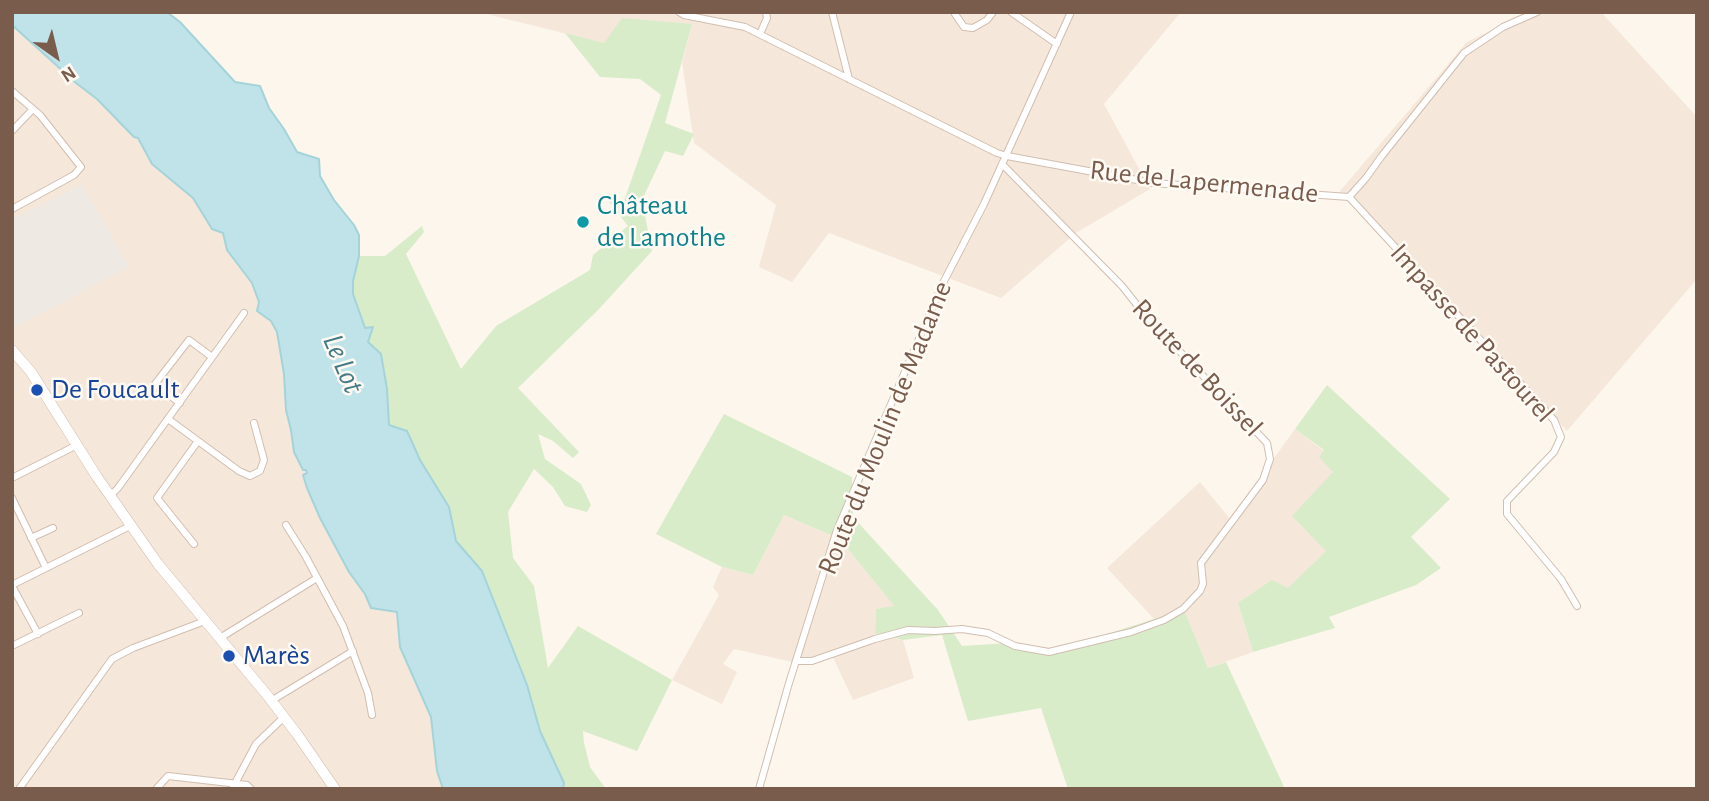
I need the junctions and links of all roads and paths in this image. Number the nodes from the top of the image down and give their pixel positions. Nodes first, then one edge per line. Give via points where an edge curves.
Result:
1 (679, 12) edge
2 (766, 12) edge
3 (832, 12) edge
4 (993, 12) edge
5 (1011, 12) edge
6 (1071, 12) edge
7 (1537, 12) edge
8 (955, 14) dead end
9 (760, 34) junction
10 (1057, 44) junction
11 (849, 79) junction
12 (12, 91) edge
13 (33, 109) junction
14 (12, 131) edge
15 (1007, 156) junction
16 (1002, 164) junction
17 (1349, 197) junction
18 (12, 209) edge
19 (244, 313) dead end
20 (12, 350) edge
21 (212, 357) junction
22 (180, 403) junction
23 (168, 419) junction
24 (254, 423) dead end
25 (198, 441) junction
26 (77, 445) junction
27 (12, 478) edge
28 (110, 495) junction
29 (12, 498) edge
30 (286, 525) dead end
31 (130, 526) junction
32 (53, 528) dead end
33 (31, 538) junction
34 (194, 544) dead end
35 (46, 568) junction
36 (317, 578) junction
37 (12, 585) edge
38 (1577, 606) dead end
39 (79, 613) dead end
40 (205, 621) junction
41 (38, 634) junction
42 (219, 638) junction
43 (12, 646) edge
44 (353, 651) junction
45 (796, 661) junction
46 (271, 701) junction
47 (372, 715) dead end
48 (284, 717) junction
49 (233, 786) edge
50 (19, 789) edge
51 (157, 789) edge
52 (251, 789) edge
53 (335, 789) edge
54 (760, 789) edge

1 - 9 street, Rue de Lapermenade
2 - 9 street
3 - 11 street
4 - 8 street via 973,28 964,27
5 - 10 street
6 - 10 street
7 - 17 street via 1503,27 1464,53
9 - 11 street, Rue de Lapermenade
10 - 15 street
11 - 15 street, Rue de Lapermenade
12 - 13 street
13 - 14 street
13 - 18 street via 81,167
15 - 16 street, Route du Moulin de Madame
15 - 17 street, Rue de Lapermenade via 1153,183
16 - 45 street, Route du Moulin de Madame via 943,283 837,530
16 - 45 street, Route de Boissel via 1267,443 1269,459 1263,480 1201,563 1199,591 1183,609 1164,620 1049,652 1016,646 988,633 908,630 812,661
17 - 38 street, Impasse de Pastourel via 1554,420 1561,437 1554,452 1507,501 1507,514 1561,579
19 - 21 street
20 - 26 main road
21 - 22 street
21 - 22 street via 189,340 155,384
22 - 23 street
23 - 25 street
23 - 28 street
24 - 25 street via 264,460 260,471 250,476
25 - 34 street via 157,498
26 - 27 street
26 - 28 main road
28 - 31 main road
29 - 33 street
30 - 36 street
31 - 35 street
31 - 40 main road
32 - 33 street
33 - 35 street
35 - 37 street
36 - 42 street
36 - 44 street
37 - 41 street
39 - 41 street
40 - 42 main road
40 - 50 street via 113,659
41 - 43 street
42 - 46 main road
44 - 46 street
44 - 47 street
45 - 54 street, Route du Moulin de Madame
46 - 48 main road
48 - 49 street via 256,744
48 - 53 main road
49 - 51 street via 168,776
49 - 52 street

